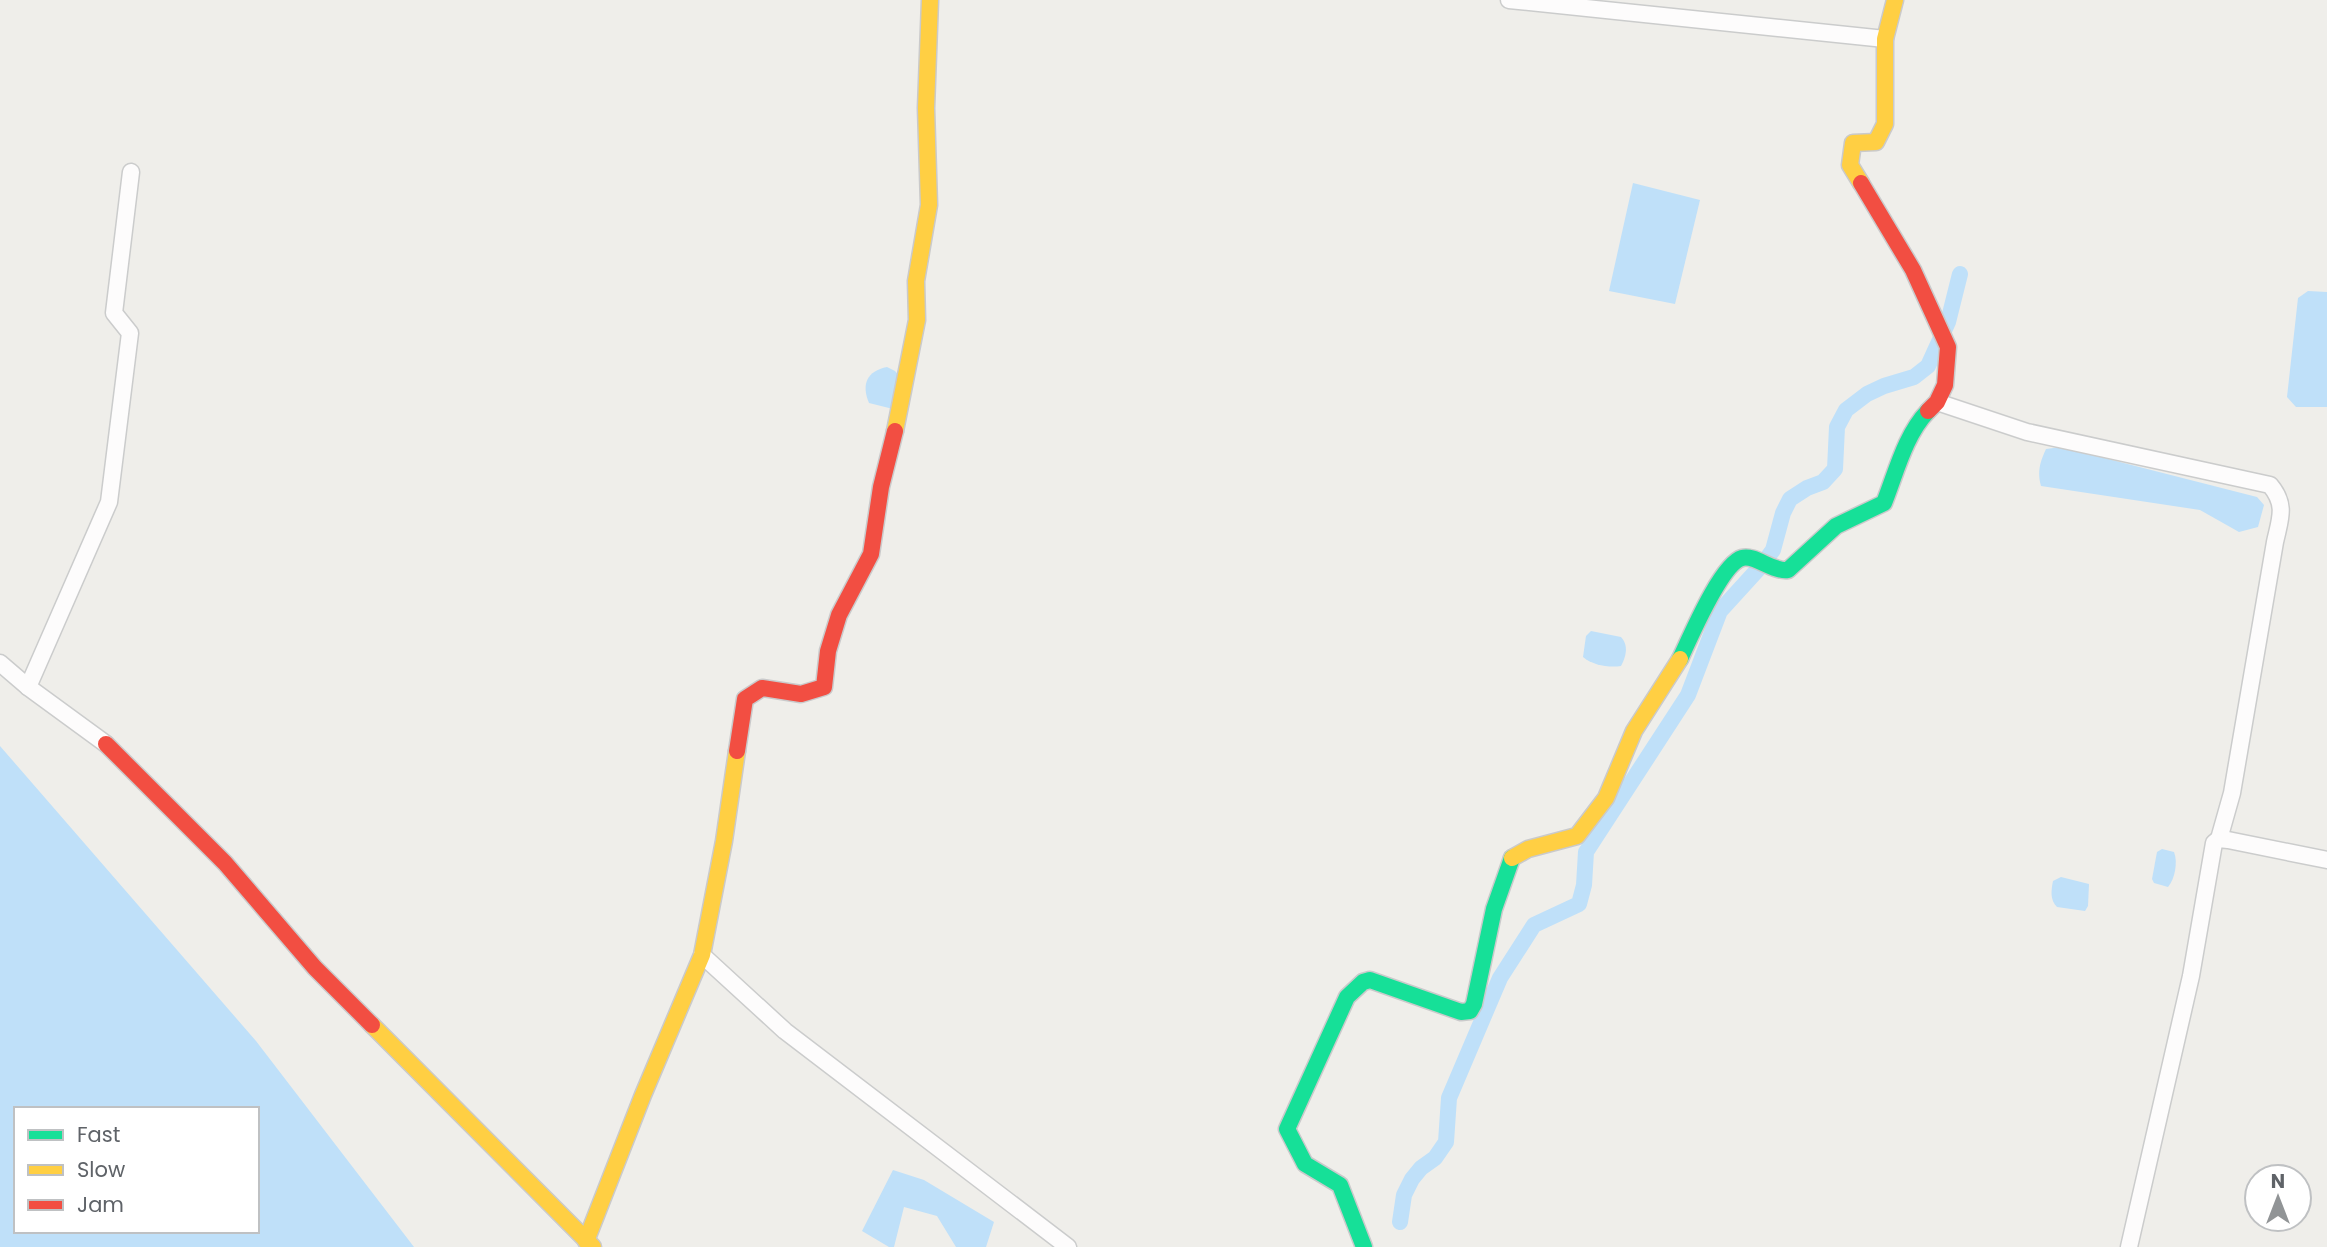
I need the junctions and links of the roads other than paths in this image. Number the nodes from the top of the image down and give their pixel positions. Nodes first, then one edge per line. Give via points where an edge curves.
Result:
1 (930, 0) edge
2 (1509, 0) edge
3 (1895, 0) edge
4 (1885, 39) junction
5 (131, 172) dead end
6 (1937, 402) junction
7 (0, 663) edge
8 (28, 687) junction
9 (2219, 839) junction
10 (2327, 860) edge
11 (702, 955) junction
12 (589, 1244) edge
13 (1068, 1247) edge
14 (1364, 1247) edge
15 (2129, 1247) edge

1 - 11 street via 929,205 916,281 916,320 871,554 839,615 824,687 810,695 762,688 746,699
2 - 4 street
3 - 4 street
4 - 6 street via 1885,124 1876,142 1853,143 1850,166 1913,270 1948,347 1945,385
5 - 8 street via 114,313 130,333 109,502
6 - 9 street via 2027,432 2270,485 2278,495 2282,510 2232,793
6 - 14 street via 1921,419 1906,447 1884,503 1836,526 1794,566 1779,571 1749,557 1740,558 1722,575 1676,667 1634,731 1606,798 1577,836 1513,856 1470,1011 1461,1012 1370,980 1348,997 1287,1129 1306,1164 1340,1185
7 - 8 street
8 - 12 street via 106,744 225,863 315,968
9 - 10 street
9 - 15 street via 2212,849 2191,976
11 - 12 street via 643,1095
11 - 13 street via 785,1031

